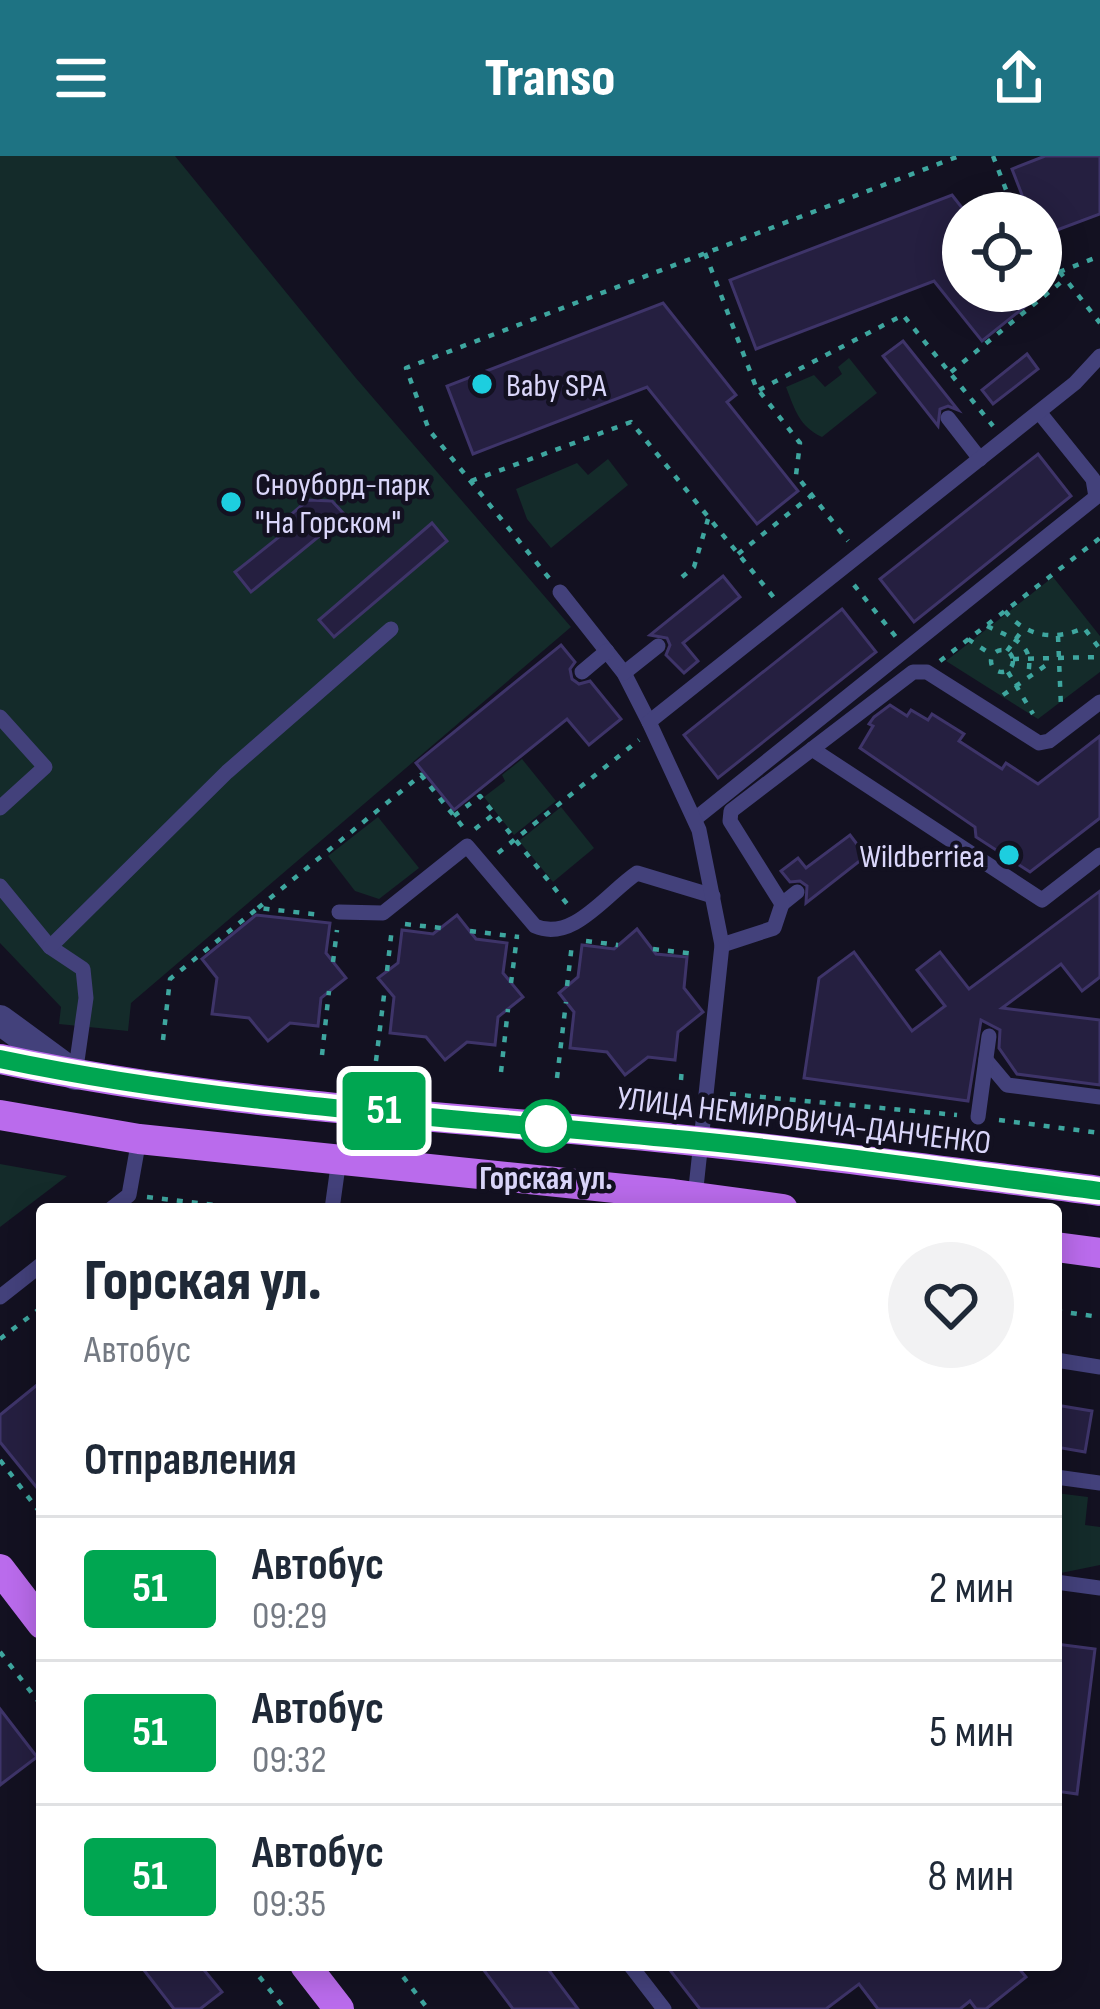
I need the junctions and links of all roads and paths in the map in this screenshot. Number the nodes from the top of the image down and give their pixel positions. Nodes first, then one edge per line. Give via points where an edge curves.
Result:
1 (959, 156) edge
2 (993, 156) edge
3 (1007, 192) edge
4 (705, 253) junction
5 (1100, 256) edge
6 (1062, 271) edge
7 (1062, 275) edge
8 (1065, 280) junction
9 (1100, 323) edge
10 (1100, 356) edge
11 (951, 372) junction
12 (759, 390) junction
13 (1040, 412) junction
14 (948, 418) dead end
15 (1004, 440) junction
16 (980, 459) junction
17 (471, 481) junction
18 (812, 495) junction
19 (709, 517) junction
20 (1100, 538) edge
21 (738, 554) junction
22 (860, 555) junction
23 (842, 569) junction
24 (682, 577) dead end
25 (560, 592) joint
26 (1005, 611) junction
27 (786, 613) junction
28 (986, 626) junction
29 (1024, 628) junction
30 (391, 629) dead end
31 (1058, 636) junction
32 (1017, 638) junction
33 (968, 639) junction
34 (658, 646) dead end
35 (907, 651) junction
36 (1007, 651) junction
37 (607, 652) junction
38 (1100, 653) edge
39 (992, 655) junction
40 (1056, 658) junction
41 (1013, 659) junction
42 (1031, 659) junction
43 (1007, 671) junction
44 (582, 672) dead end
45 (926, 672) junction
46 (625, 673) junction
47 (1027, 678) junction
48 (1015, 684) junction
49 (999, 699) dead end
50 (1100, 702) edge
51 (0, 717) edge
52 (1038, 724) dead end
53 (651, 725) junction
54 (1063, 730) junction
55 (812, 749) junction
56 (0, 808) edge
57 (454, 816) junction
58 (694, 819) junction
59 (469, 834) dead end
60 (514, 839) junction
61 (1100, 855) edge
62 (484, 864) junction
63 (0, 886) edge
64 (797, 892) dead end
65 (713, 896) junction
66 (782, 904) junction
67 (258, 908) junction
68 (338, 918) junction
69 (579, 919) junction
70 (376, 922) dead end
71 (393, 922) junction
72 (441, 928) dead end
73 (517, 937) dead end
74 (618, 945) dead end
75 (722, 945) junction
76 (50, 947) junction
77 (653, 949) dead end
78 (695, 954) dead end
79 (333, 962) dead end
80 (387, 971) dead end
81 (511, 983) dead end
82 (567, 986) dead end
83 (386, 987) dead end
84 (329, 991) dead end
85 (566, 1002) dead end
86 (508, 1009) dead end
87 (0, 1020) edge
88 (989, 1036) dead end
89 (163, 1040) dead end
90 (322, 1055) dead end
91 (0, 1059) edge
92 (376, 1060) dead end
93 (986, 1060) junction
94 (682, 1067) dead end
95 (501, 1072) dead end
96 (75, 1075) junction
97 (557, 1078) dead end
98 (681, 1080) dead end
99 (730, 1094) dead end
100 (1100, 1097) edge
101 (0, 1115) edge
102 (978, 1117) junction
103 (1100, 1133) edge
104 (139, 1139) junction
105 (702, 1142) junction
106 (339, 1159) junction
107 (1100, 1191) edge
108 (129, 1195) junction
109 (695, 1197) junction
110 (179, 1202) joint
111 (119, 1203) edge
112 (189, 1203) edge
113 (333, 1203) edge
114 (739, 1203) edge
115 (1062, 1248) edge
116 (1100, 1253) edge
117 (36, 1269) edge
118 (0, 1297) edge
119 (36, 1312) edge
120 (1062, 1312) edge
121 (1100, 1317) edge
122 (0, 1339) edge
123 (1062, 1361) edge
124 (1100, 1367) edge
125 (0, 1460) edge
126 (1062, 1478) edge
127 (1100, 1483) edge
128 (36, 1506) edge
129 (0, 1569) edge
130 (1062, 1583) edge
131 (1100, 1588) edge
132 (36, 1616) edge
133 (0, 1652) edge
134 (36, 1698) edge
135 (255, 1971) edge
136 (310, 1971) edge
137 (399, 1971) edge
138 (636, 1971) edge
139 (285, 2009) edge
140 (339, 2009) edge
141 (428, 2009) edge
142 (664, 2009) edge

1 - 4 path
2 - 3 path
4 - 12 path
4 - 17 path via 406,368 429,430
5 - 6 path
7 - 8 path
8 - 9 path
8 - 11 path
10 - 13 lane
11 - 12 path via 898,316
11 - 15 path
12 - 18 path via 800,443 796,475
13 - 15 lane
13 - 35 lane via 1093,478 1096,497
14 - 16 lane
15 - 16 lane
16 - 22 lane
17 - 19 path via 631,422
17 - 25 path
18 - 21 path
18 - 22 path
19 - 21 path
19 - 24 path via 694,567
20 - 26 path
21 - 27 path
22 - 23 lane
23 - 27 lane
23 - 35 path
25 - 37 lane
26 - 28 path
26 - 29 path
27 - 53 lane
28 - 32 path
28 - 33 path
29 - 31 path
29 - 32 path
30 - 76 lane via 227,772
31 - 38 path via 1084,628
31 - 40 path
32 - 36 path
32 - 42 path
33 - 39 path
33 - 45 path
34 - 46 lane
35 - 58 lane
36 - 39 path
36 - 41 path
37 - 44 lane
37 - 46 lane
38 - 40 path
39 - 43 path via 995,670
40 - 42 path
40 - 47 path
40 - 54 path
41 - 42 path
41 - 43 path
42 - 47 path
43 - 48 path
45 - 54 lane via 1040,743
45 - 55 lane via 913,672
46 - 53 lane
47 - 48 path
48 - 49 path
48 - 52 path
50 - 54 lane
51 - 56 lane via 45,767
53 - 58 lane
53 - 60 path
55 - 61 lane via 1042,900
55 - 66 lane via 728,816
57 - 59 path
57 - 60 path via 479,796
57 - 67 path via 421,775
58 - 65 lane
60 - 62 path
60 - 69 path
62 - 68 lane via 464,847 382,914
62 - 69 lane via 538,929 562,931
63 - 76 lane
64 - 66 lane
65 - 69 lane via 637,873
65 - 75 lane
66 - 75 lane via 774,928
67 - 68 path
67 - 89 path via 170,979
68 - 79 path
70 - 71 path
71 - 72 path
71 - 80 path
73 - 81 path
74 - 82 path via 573,940
75 - 105 lane
76 - 96 lane via 83,969
77 - 78 path
83 - 92 path
84 - 90 path
85 - 97 path
86 - 95 path
87 - 96 street
88 - 93 lane
91 - 96 main road, УЛИЦА НЕМИРОВИЧА-ДАНЧЕНКО
93 - 100 lane via 1006,1085
93 - 102 lane
94 - 98 path
96 - 105 main road, УЛИЦА НЕМИРОВИЧА-ДАНЧЕНКО
99 - 102 path
101 - 104 main road
102 - 103 path
104 - 106 main road
104 - 108 lane
105 - 107 main road, УЛИЦА НЕМИРОВИЧА-ДАНЧЕНКО
105 - 109 lane
106 - 109 main road
106 - 113 lane
108 - 110 path
108 - 111 lane
109 - 114 main road
110 - 112 path
115 - 116 main road
117 - 118 lane
119 - 122 path
120 - 121 path
123 - 124 lane
125 - 128 path
126 - 127 lane
129 - 132 main road
130 - 131 lane
133 - 134 path
135 - 139 path
136 - 140 main road
137 - 141 path
138 - 142 lane

